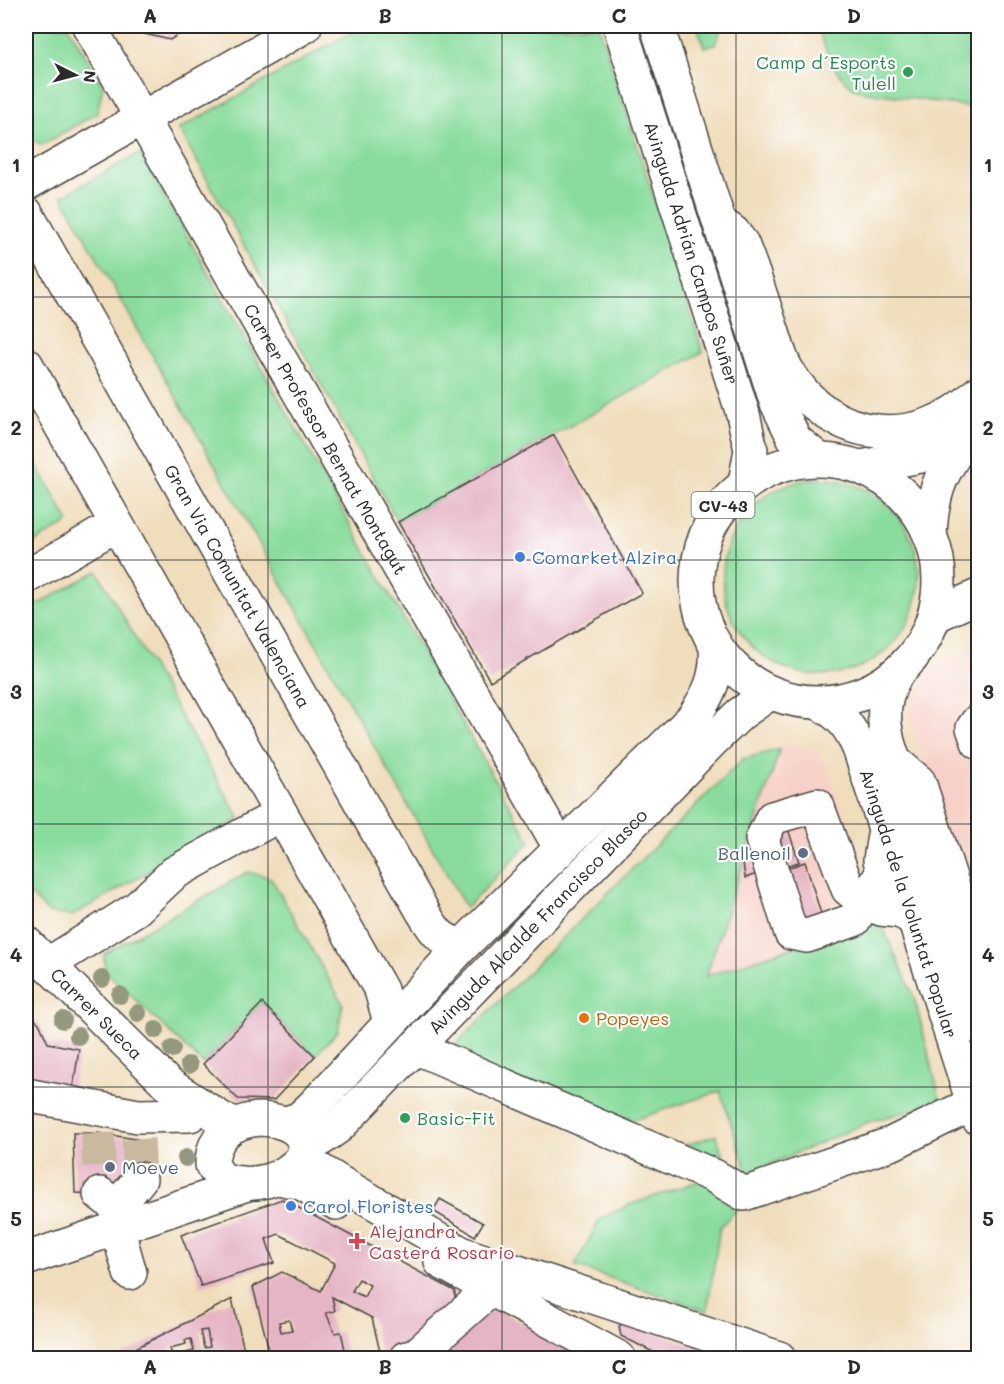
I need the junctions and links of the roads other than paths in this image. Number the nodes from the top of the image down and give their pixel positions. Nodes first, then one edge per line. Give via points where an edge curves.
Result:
1 (89, 26) edge
2 (305, 26) edge
3 (620, 26) edge
4 (657, 26) edge
5 (142, 118) junction
6 (26, 184) edge
7 (26, 214) edge
8 (720, 223) junction
9 (26, 364) edge
10 (978, 393) edge
11 (978, 414) edge
12 (978, 420) edge
13 (817, 458) junction
14 (861, 467) junction
15 (745, 483) junction
16 (116, 525) junction
17 (930, 535) junction
18 (26, 577) edge
19 (978, 596) edge
20 (934, 616) junction
21 (716, 648) junction
22 (897, 673) junction
23 (770, 693) junction
24 (819, 703) junction
25 (978, 721) edge
26 (978, 742) edge
27 (894, 761) junction
28 (280, 814) junction
29 (885, 827) junction
30 (559, 851) junction
31 (242, 852) dead end
32 (136, 909) junction
33 (915, 919) junction
34 (463, 945) junction
35 (36, 954) edge
36 (978, 963) edge
37 (390, 1022) junction
38 (978, 1027) edge
39 (415, 1047) junction
40 (168, 1084) junction
41 (26, 1095) edge
42 (970, 1114) edge
43 (190, 1115) junction
44 (285, 1123) junction
45 (235, 1124) junction
46 (212, 1152) junction
47 (304, 1153) junction
48 (278, 1178) junction
49 (244, 1185) junction
50 (118, 1201) junction
51 (26, 1245) edge
52 (26, 1259) edge
53 (130, 1273) dead end
54 (490, 1290) junction
55 (411, 1358) edge
56 (619, 1359) edge
57 (779, 1359) edge

1 - 5 street, Carrer Professor Bernat Montagut
2 - 5 street
3 - 15 street, Avinguda Adrián Campos Suñer via 743,414 751,450
4 - 8 street, Avinguda Adrián Campos Suñer
5 - 6 street
5 - 30 street, Carrer Professor Bernat Montagut via 323,429
7 - 34 street, Gran Via Comunitat Valenciana via 423,912 438,936
8 - 10 street via 742,244 786,369 810,398 838,419 899,433 925,428 949,417
8 - 13 street, Avinguda Adrián Campos Suñer via 786,424 795,440
9 - 16 street
11 - 14 street, CV-43 via 921,456
12 - 17 street, CV-43 via 936,486
13 - 14 street, CV-43
13 - 15 street, CV-43 via 779,465
14 - 17 street, CV-43 via 879,475 910,501
15 - 21 street, CV-43 via 719,509 700,551 696,578 700,615
16 - 18 street
16 - 28 street
17 - 20 street, CV-43 via 938,561 939,589
19 - 20 street
20 - 22 street, CV-43 via 920,647
21 - 23 street, CV-43 via 740,675
21 - 30 street, Avinguda Alcalde Francisco Blasco via 717,667 711,691 693,718
22 - 24 street, CV-43 via 856,696
22 - 27 street, Avinguda de la Voluntat Popular via 884,704 884,724
23 - 24 street, CV-43 via 794,701
23 - 39 street, Avinguda Alcalde Francisco Blasco via 713,740
24 - 29 street, Avinguda de la Voluntat Popular via 836,711 853,732
25 - 26 street via 973,728
27 - 36 street, Avinguda de la Voluntat Popular via 919,782
27 - 38 street, Avinguda de la Voluntat Popular
28 - 32 street via 174,873
28 - 37 street via 381,990
29 - 33 street, Avinguda de la Voluntat Popular
29 - 33 street via 880,860 883,871 864,902
30 - 34 street, Avinguda Alcalde Francisco Blasco
31 - 32 street
32 - 35 street
33 - 42 street, Avinguda de la Voluntat Popular
34 - 37 street, Avinguda Alcalde Francisco Blasco
35 - 40 street, Carrer Sueca
37 - 44 street, Avinguda Alcalde Francisco Blasco via 314,1105 299,1119
39 - 42 street via 663,1153 729,1183 744,1194
39 - 47 street, Avinguda Alcalde Francisco Blasco via 338,1127
40 - 43 street, Carrer Sueca
40 - 45 street, Carrer Sueca
41 - 43 street via 115,1128 146,1117
43 - 46 street, Carrer Sueca
44 - 45 street via 260,1119
44 - 47 street via 299,1132
45 - 46 street via 219,1138
46 - 49 street via 214,1173
46 - 50 street via 188,1181
47 - 48 street
47 - 57 street via 310,1164 335,1180 463,1254
48 - 49 street
48 - 54 street via 301,1183
49 - 50 street
50 - 51 street
50 - 52 street
50 - 53 street
54 - 55 street
54 - 56 street

